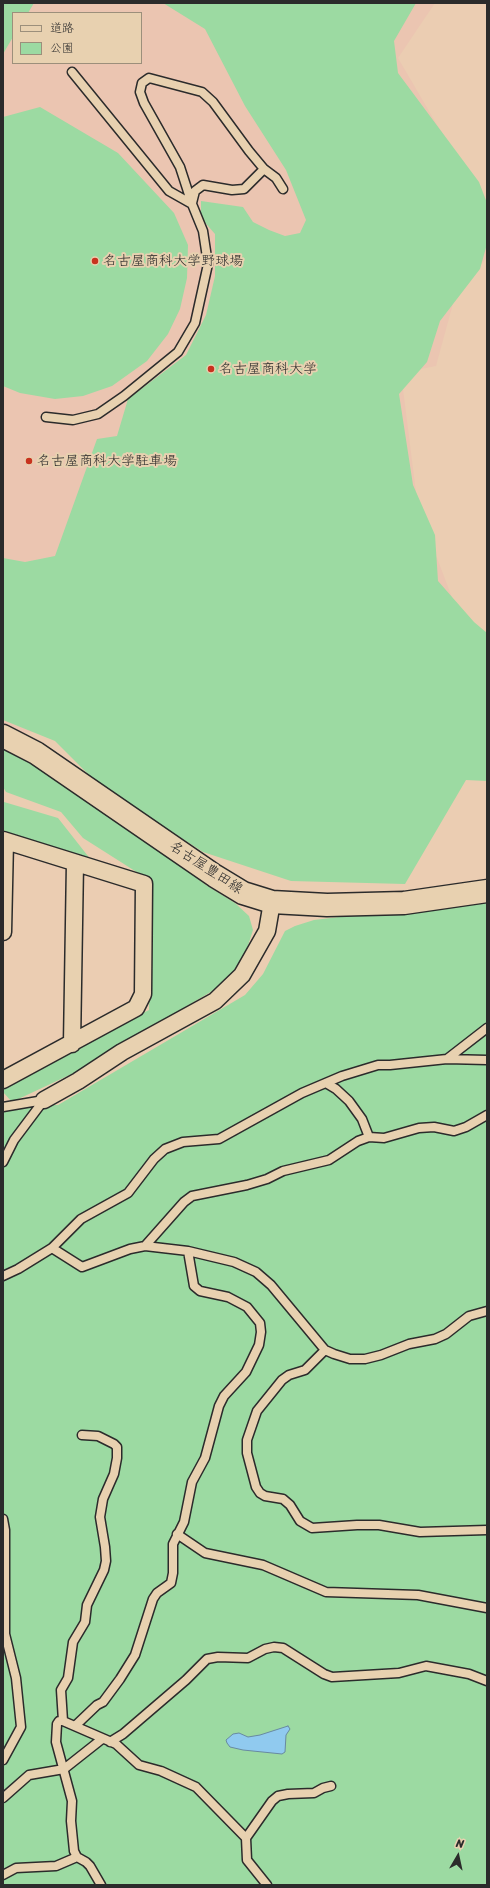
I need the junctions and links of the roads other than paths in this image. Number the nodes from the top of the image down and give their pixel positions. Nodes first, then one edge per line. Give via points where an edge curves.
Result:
1 (72, 72) dead end
2 (264, 169) junction
3 (283, 189) dead end
4 (192, 204) junction
5 (46, 417) dead end
6 (3, 736) edge
7 (4, 840) edge
8 (75, 863) junction
9 (487, 891) edge
10 (272, 902) junction
11 (3, 932) edge
12 (487, 1028) edge
13 (72, 1044) junction
14 (447, 1059) junction
15 (487, 1060) edge
16 (3, 1080) edge
17 (326, 1083) junction
18 (44, 1100) junction
19 (3, 1107) edge
20 (487, 1115) edge
21 (369, 1137) junction
22 (3, 1162) edge
23 (145, 1246) junction
24 (52, 1248) junction
25 (188, 1251) junction
26 (3, 1276) edge
27 (487, 1311) edge
28 (325, 1350) junction
29 (82, 1435) dead end
30 (3, 1519) edge
31 (487, 1530) edge
32 (177, 1534) junction
33 (487, 1608) edge
34 (487, 1681) edge
35 (63, 1721) junction
36 (75, 1726) junction
37 (106, 1741) junction
38 (3, 1760) edge
39 (64, 1769) junction
40 (331, 1786) dead end
41 (3, 1798) edge
42 (246, 1838) junction
43 (77, 1858) junction
44 (3, 1875) edge
45 (101, 1885) edge
46 (267, 1885) edge

1 - 4 lane via 170,191
2 - 3 lane via 276,178
2 - 4 lane via 244,189 232,190 204,185 195,191
2 - 4 lane via 213,102 202,92 149,78 142,83 140,92 180,167
4 - 5 lane via 203,231 208,264 195,323 178,352 98,414 73,420
6 - 10 main road, 名古屋豊田線 via 36,753 215,876 243,893
7 - 8 street
7 - 11 street
8 - 13 street
8 - 13 street via 144,884 144,994 136,1008
9 - 10 main road, 名古屋豊田線 via 404,903 327,906
10 - 18 street via 267,931 242,975 215,1001 122,1052
12 - 14 lane
13 - 16 street
14 - 15 lane
14 - 17 lane via 378,1064
17 - 21 lane via 349,1101 362,1119
17 - 24 lane via 302,1093 219,1140 183,1142 165,1149 128,1193 81,1219
18 - 19 lane
18 - 22 lane via 14,1140
20 - 21 lane via 454,1131 434,1127 419,1128 384,1138
21 - 23 lane via 358,1141 329,1160 283,1171 247,1185 192,1196
23 - 24 lane via 117,1253 82,1267
23 - 25 lane
24 - 26 lane
25 - 28 lane via 234,1262 256,1272 271,1285
25 - 32 lane via 194,1286 200,1291 228,1297 247,1307 260,1323 261,1332 259,1345 246,1372 224,1396 219,1406 205,1458 192,1482 184,1522
27 - 28 lane via 469,1316 440,1337 366,1359 350,1358
28 - 31 lane via 305,1370 282,1380 257,1411 248,1440 247,1453 260,1493 283,1499 300,1521 312,1528 357,1524 420,1532
29 - 35 lane via 98,1436 114,1444 117,1447 117,1458 114,1474 103,1499 100,1517 106,1561 87,1604 85,1622 73,1642 68,1678 62,1690
30 - 38 lane via 5,1634 16,1678 21,1727
32 - 33 lane via 205,1553 263,1565 326,1592 418,1595
32 - 36 lane via 173,1544 171,1583 153,1599 134,1655 103,1702
34 - 37 lane via 469,1674 426,1666 399,1673 332,1677 282,1648 274,1647 248,1658 207,1659 123,1734
35 - 36 lane
35 - 39 lane via 57,1724 56,1742
36 - 37 lane
37 - 39 lane
37 - 42 lane via 116,1744 139,1765 161,1771 196,1787
39 - 41 lane via 29,1775
39 - 43 lane via 72,1801 71,1821
40 - 42 lane via 314,1793 278,1796
42 - 46 lane via 247,1860
43 - 44 lane via 56,1866 16,1868
43 - 45 lane via 86,1862

